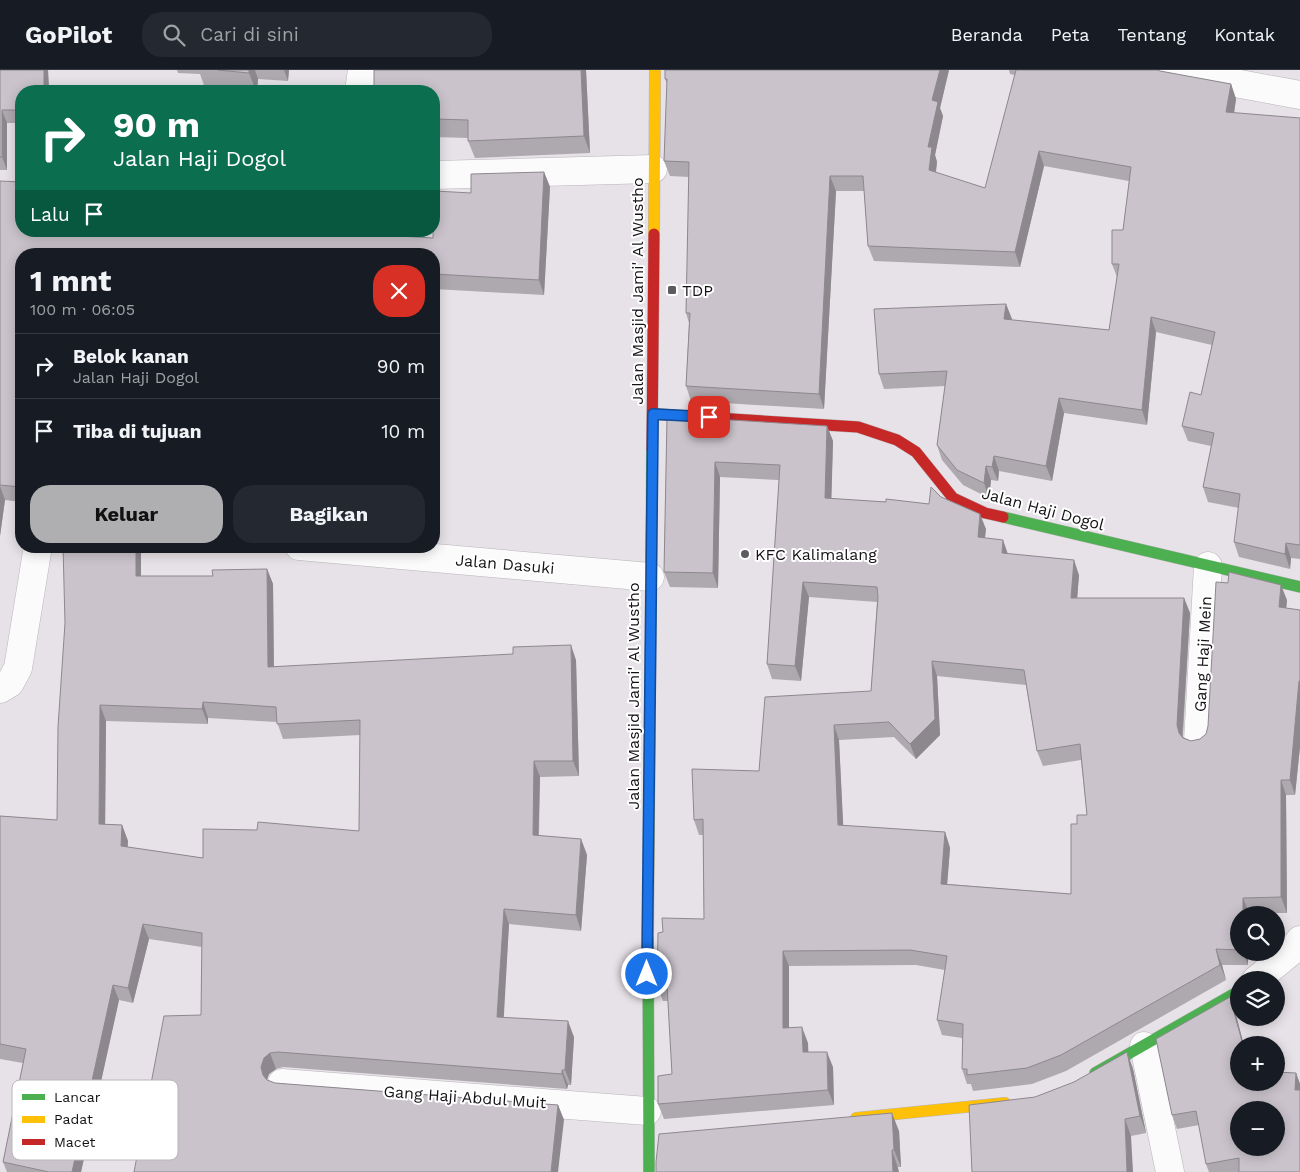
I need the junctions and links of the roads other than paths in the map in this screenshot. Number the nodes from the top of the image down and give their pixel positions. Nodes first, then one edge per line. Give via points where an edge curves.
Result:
1 (362, 70) edge
2 (655, 70) edge
3 (1169, 71) edge
4 (360, 85) edge
5 (1300, 95) edge
6 (653, 169) junction
7 (440, 175) edge
8 (653, 414) junction
9 (37, 553) edge
10 (378, 553) edge
11 (1208, 566) junction
12 (650, 577) junction
13 (1300, 587) edge
14 (0, 689) edge
15 (1198, 741) edge
16 (1300, 940) edge
17 (1267, 971) edge
18 (1230, 996) edge
19 (1144, 1046) junction
20 (1088, 1076) edge
21 (282, 1083) edge
22 (1017, 1101) edge
23 (844, 1119) edge
24 (651, 1127) junction
25 (649, 1172) edge
26 (1170, 1172) edge

1 - 4 street
2 - 6 street, Jalan Masjid Jami' Al Wustho
3 - 5 street
6 - 7 street
6 - 8 street, Jalan Masjid Jami' Al Wustho
8 - 11 street, Jalan Haji Dogol via 858,426 897,440 916,452 953,498 985,513
8 - 12 street, Jalan Masjid Jami' Al Wustho
9 - 14 street via 18,668 10,683
10 - 12 street, Jalan Dasuki
11 - 13 street, Jalan Haji Dogol
11 - 15 street, Gang Haji Mein
12 - 24 street, Jalan Masjid Jami' Al Wustho
16 - 17 street
18 - 19 street
19 - 20 street
19 - 26 street
21 - 24 street, Gang Haji Abdul Muit
22 - 23 street
24 - 25 street, Jalan Masjid Jami' Al Wustho

